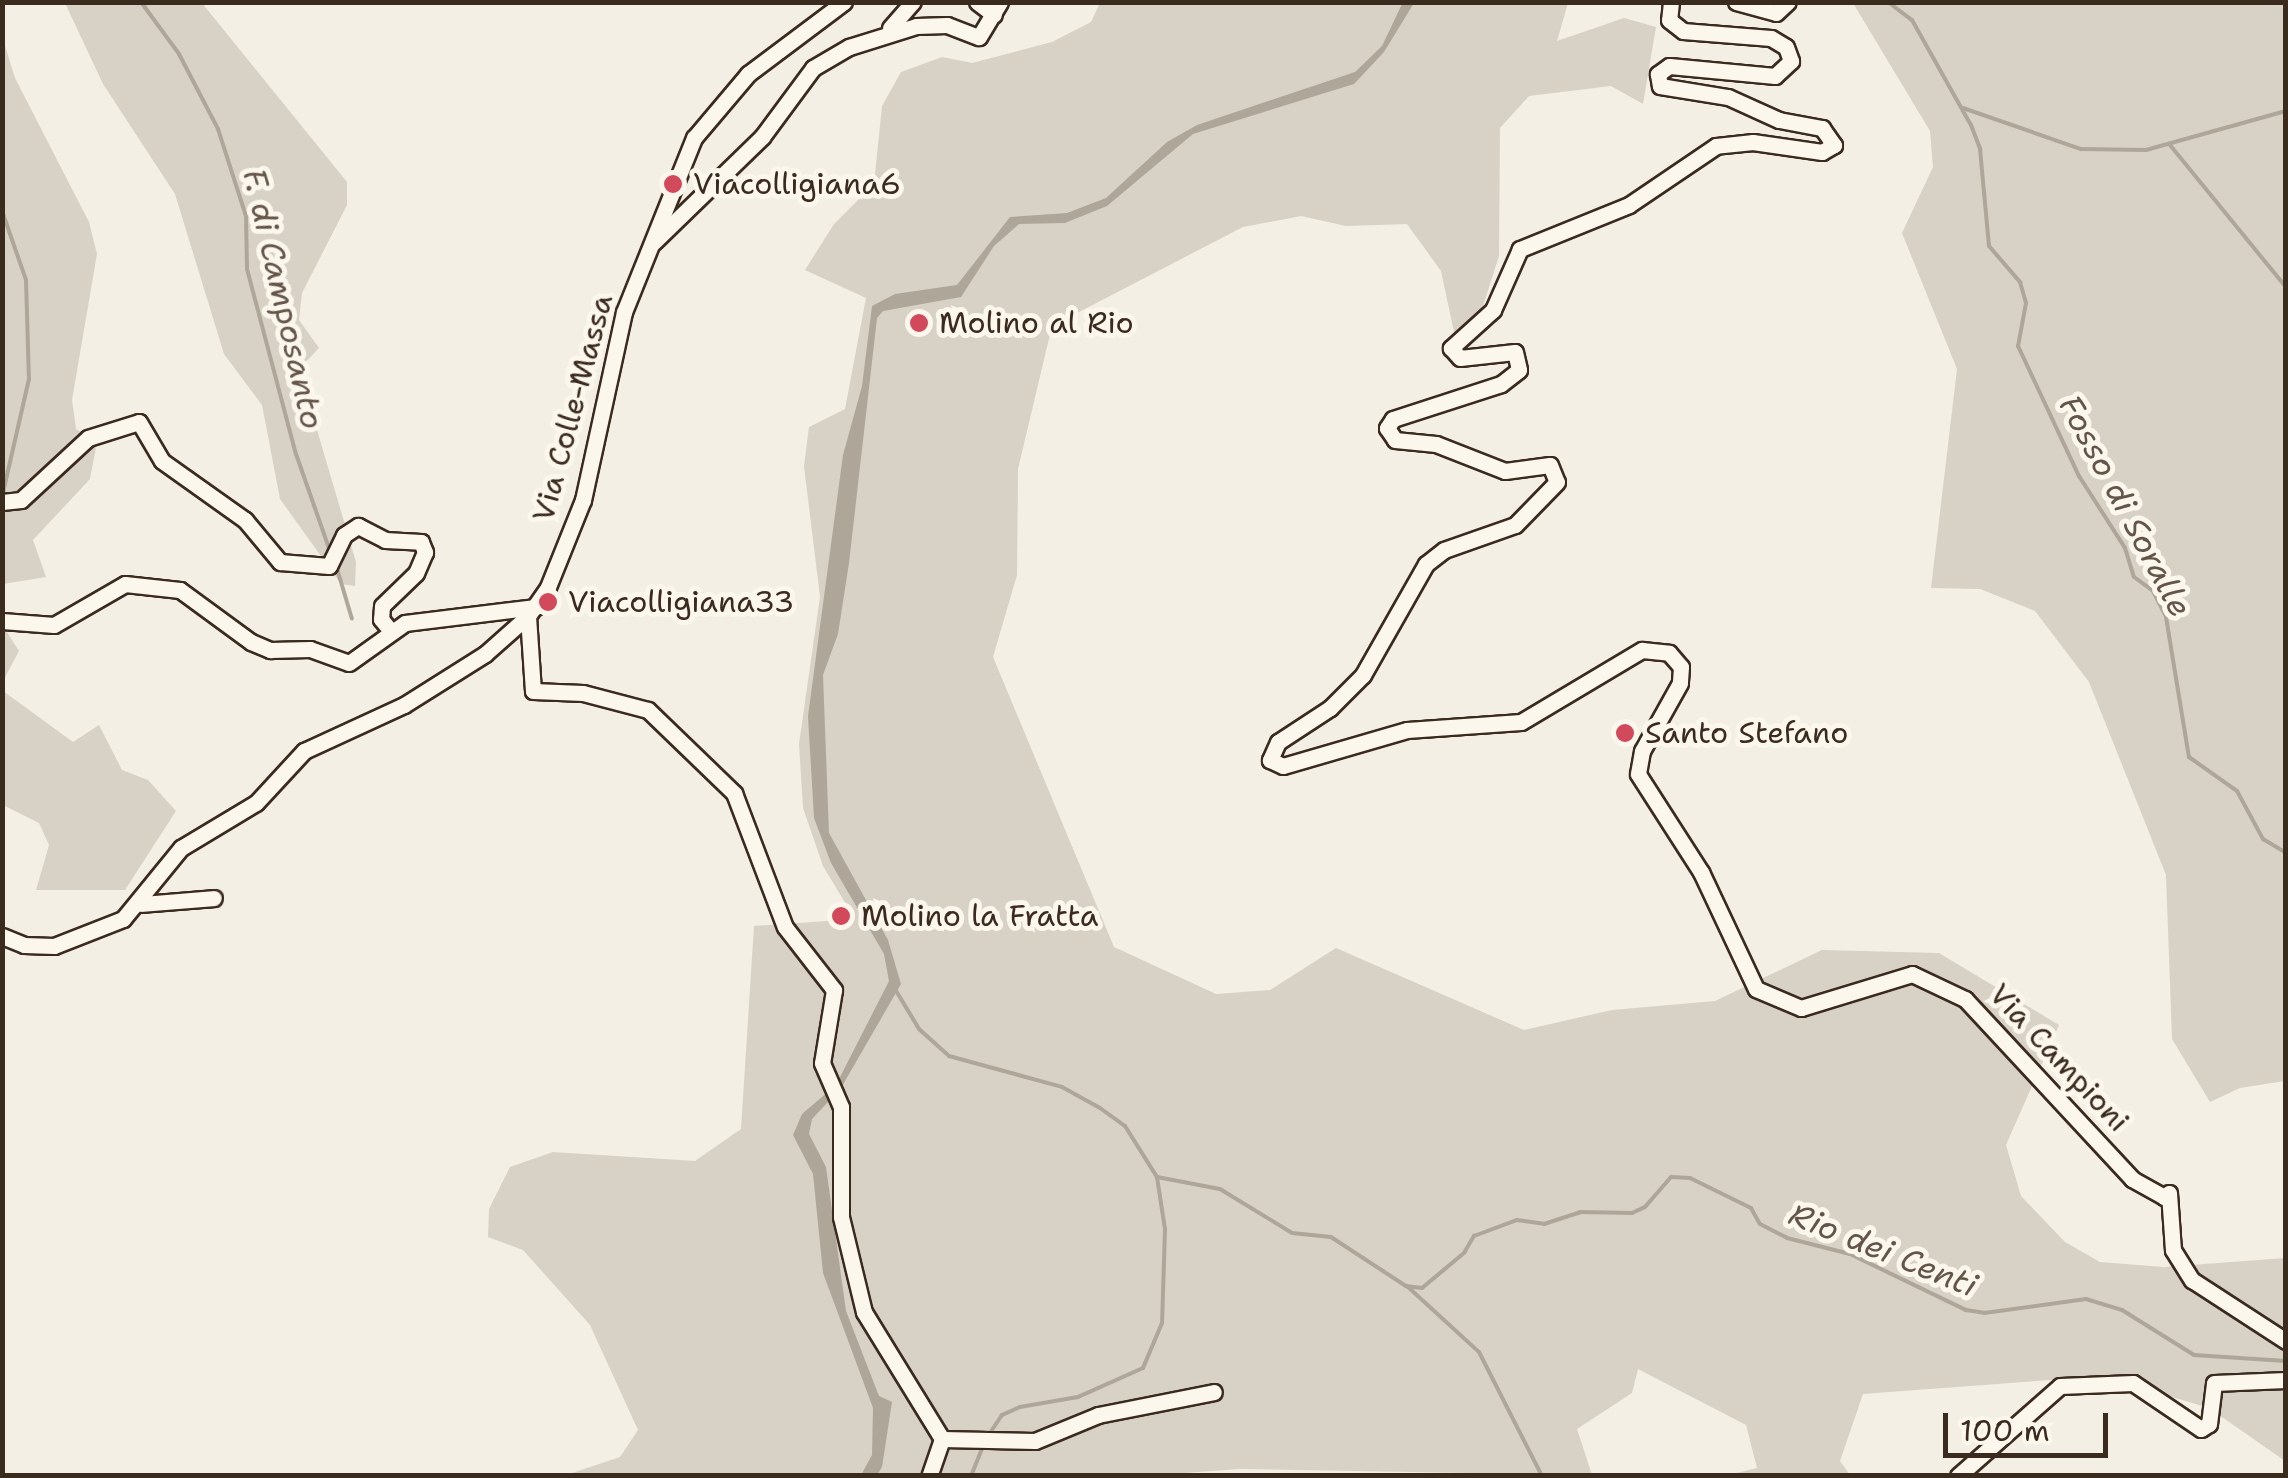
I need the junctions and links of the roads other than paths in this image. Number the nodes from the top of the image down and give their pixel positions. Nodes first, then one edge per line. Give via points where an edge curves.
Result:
1 (844, 2) edge
2 (913, 2) edge
3 (977, 2) edge
4 (1671, 2) edge
5 (1736, 2) edge
6 (1788, 2) edge
7 (997, 9) edge
8 (875, 38) junction
9 (651, 245) junction
10 (2, 502) edge
11 (532, 612) junction
12 (2, 621) edge
13 (390, 630) junction
14 (214, 898) dead end
15 (141, 904) junction
16 (2, 936) edge
17 (2286, 1341) edge
18 (2286, 1380) edge
19 (1214, 1392) dead end
20 (942, 1439) junction
21 (929, 1476) edge
22 (1958, 1476) edge

1 - 9 street, Via Colle-Massa via 720,100 694,138
2 - 8 street via 901,22
3 - 7 street
4 - 17 street, Via Campioni via 1668,15 1678,29 1771,38 1786,47 1791,60 1775,76 1669,66 1658,74 1660,86 1710,92 1790,123 1822,128 1834,140 1832,149 1716,146 1629,205 1520,249 1494,310 1451,348 1460,358 1515,352 1519,370 1501,384 1393,419 1388,434 1436,444 1505,472 1550,465 1557,482 1515,525 1444,550 1426,564 1363,676 1330,708 1278,742 1270,760 1282,766 1407,730 1520,722 1627,657 1652,648 1669,653 1682,676 1642,751 1638,774 1702,872 1756,989 1801,1008 1912,974 1966,999 2132,1180 2164,1198 2169,1193 2172,1250 2192,1280
5 - 6 street via 1776,13
7 - 8 street via 986,33 927,24
8 - 9 street via 812,68 762,137
9 - 11 street, Via Colle-Massa via 615,341 582,500
10 - 13 street via 21,500 88,438 139,422 162,460 244,520 280,562 328,566 344,535 358,526 386,540 422,542 416,574 382,606 381,619
11 - 13 street
11 - 15 street via 425,692 304,751 256,803 181,848
11 - 20 street via 533,691 583,693 648,710 734,792 786,926 834,990 822,1052 826,1080 838,1100 842,1217 856,1289
12 - 13 street via 54,625 125,584 180,590 251,642 270,650 310,650 339,662 349,663
14 - 15 street
15 - 16 street via 123,919 54,946 24,946
18 - 22 street via 2214,1383 2209,1424 2200,1429 2132,1383 2060,1386
19 - 20 street via 1172,1396 1035,1441
20 - 21 street

